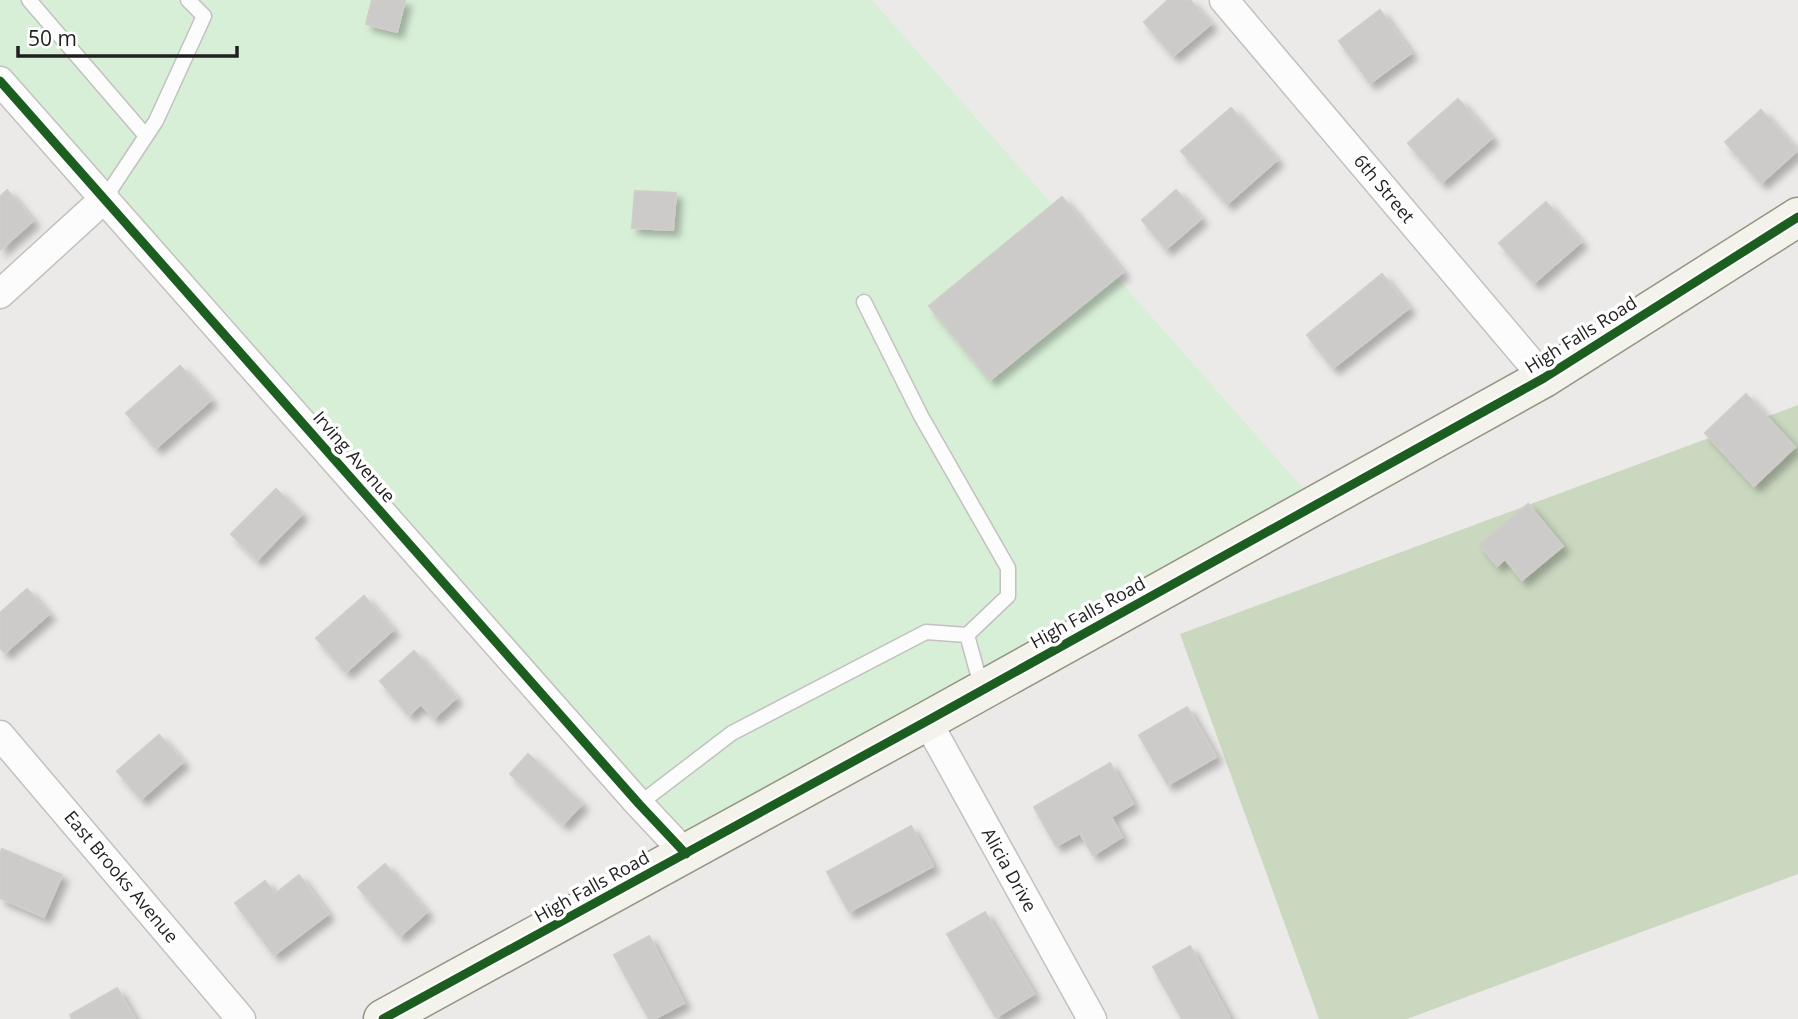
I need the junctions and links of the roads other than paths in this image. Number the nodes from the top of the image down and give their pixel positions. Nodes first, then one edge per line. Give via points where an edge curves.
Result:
1 (29, 0) edge
2 (188, 0) edge
3 (1224, 0) edge
4 (0, 81) edge
5 (146, 136) junction
6 (105, 198) junction
7 (1798, 217) edge
8 (0, 294) edge
9 (864, 302) dead end
10 (1544, 378) junction
11 (967, 635) junction
12 (982, 690) junction
13 (927, 721) junction
14 (0, 735) edge
15 (639, 804) junction
16 (686, 854) junction
17 (241, 1019) edge
18 (383, 1019) edge
19 (1092, 1019) edge

1 - 5 lane
2 - 5 lane via 204,16
3 - 10 street, 6th Street
4 - 6 street, Irving Avenue
5 - 6 lane
6 - 8 street
6 - 15 street, Irving Avenue
7 - 10 street, High Falls Road
9 - 11 lane via 921,416 1008,568 1008,596
10 - 12 street, High Falls Road
11 - 12 lane
11 - 15 lane via 926,632 732,733
12 - 13 street, High Falls Road
13 - 16 street, High Falls Road
13 - 19 street, Alicia Drive
14 - 17 street, East Brooks Avenue
15 - 16 street, Irving Avenue
16 - 18 street, High Falls Road

